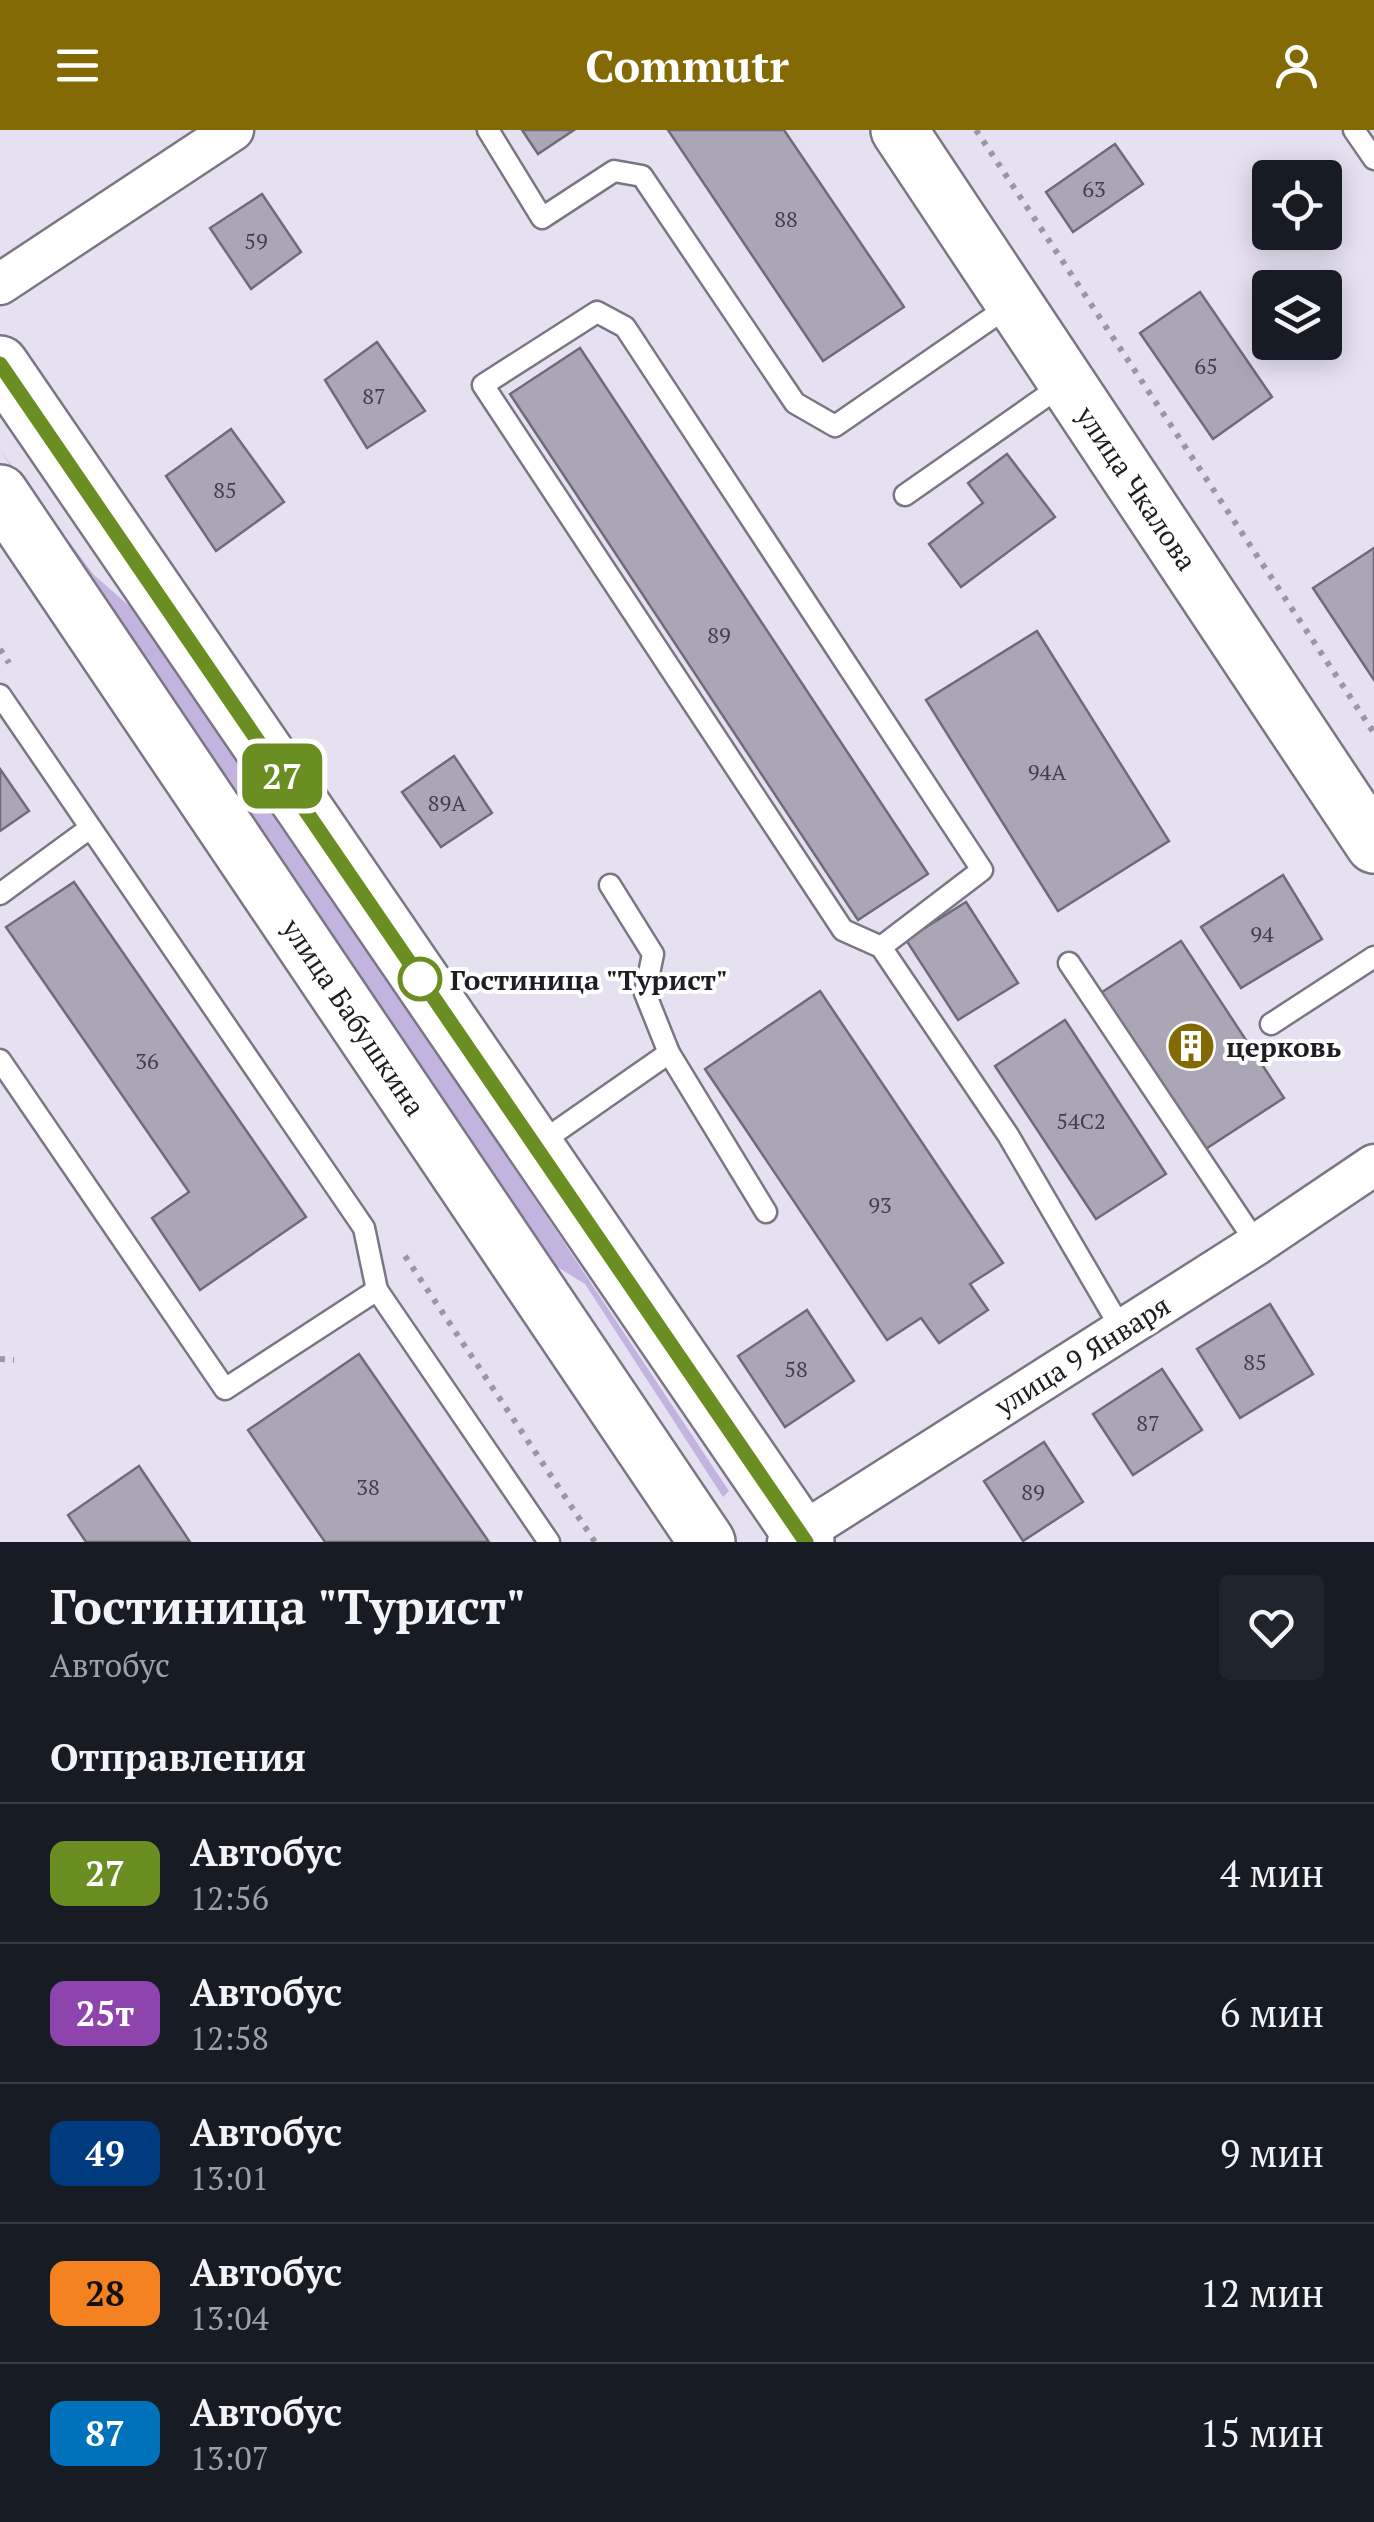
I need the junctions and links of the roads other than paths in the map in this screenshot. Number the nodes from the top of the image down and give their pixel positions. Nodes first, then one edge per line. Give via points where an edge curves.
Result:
1 (234, 130) edge
2 (488, 130) edge
3 (899, 130) edge
4 (1354, 130) edge
5 (1374, 159) edge
6 (0, 284) edge
7 (1014, 302) junction
8 (0, 364) edge
9 (1066, 382) junction
10 (0, 493) edge
11 (906, 495) dead end
12 (0, 696) edge
13 (90, 828) junction
14 (1374, 845) edge
15 (610, 884) dead end
16 (0, 894) edge
17 (882, 947) junction
18 (1374, 958) edge
19 (1070, 962) dead end
20 (1270, 1024) dead end
21 (669, 1053) junction
22 (0, 1060) edge
23 (535, 1146) junction
24 (1374, 1164) edge
25 (766, 1212) dead end
26 (1257, 1244) junction
27 (377, 1290) junction
28 (1122, 1330) junction
29 (798, 1539) edge
30 (549, 1542) edge
31 (707, 1542) edge

1 - 6 street
2 - 7 lane via 542,218 614,171 642,176 795,403 834,426
3 - 7 main road, улица Чкалова
4 - 5 lane
7 - 9 main road, улица Чкалова
8 - 23 main road
9 - 11 lane
9 - 14 main road, улица Чкалова
10 - 31 main road, улица Бабушкина
12 - 13 lane
13 - 16 lane
13 - 27 lane via 364,1228
15 - 21 lane via 653,954 646,993
17 - 17 lane via 843,930 483,386 597,312 625,327 982,870
17 - 28 lane via 1008,1135
18 - 20 lane
19 - 26 lane
21 - 23 lane
21 - 25 lane
22 - 27 lane via 225,1389
23 - 29 main road
24 - 26 street, улица 9 Января
26 - 28 street, улица 9 Января
27 - 30 lane
28 - 29 street, улица 9 Января

